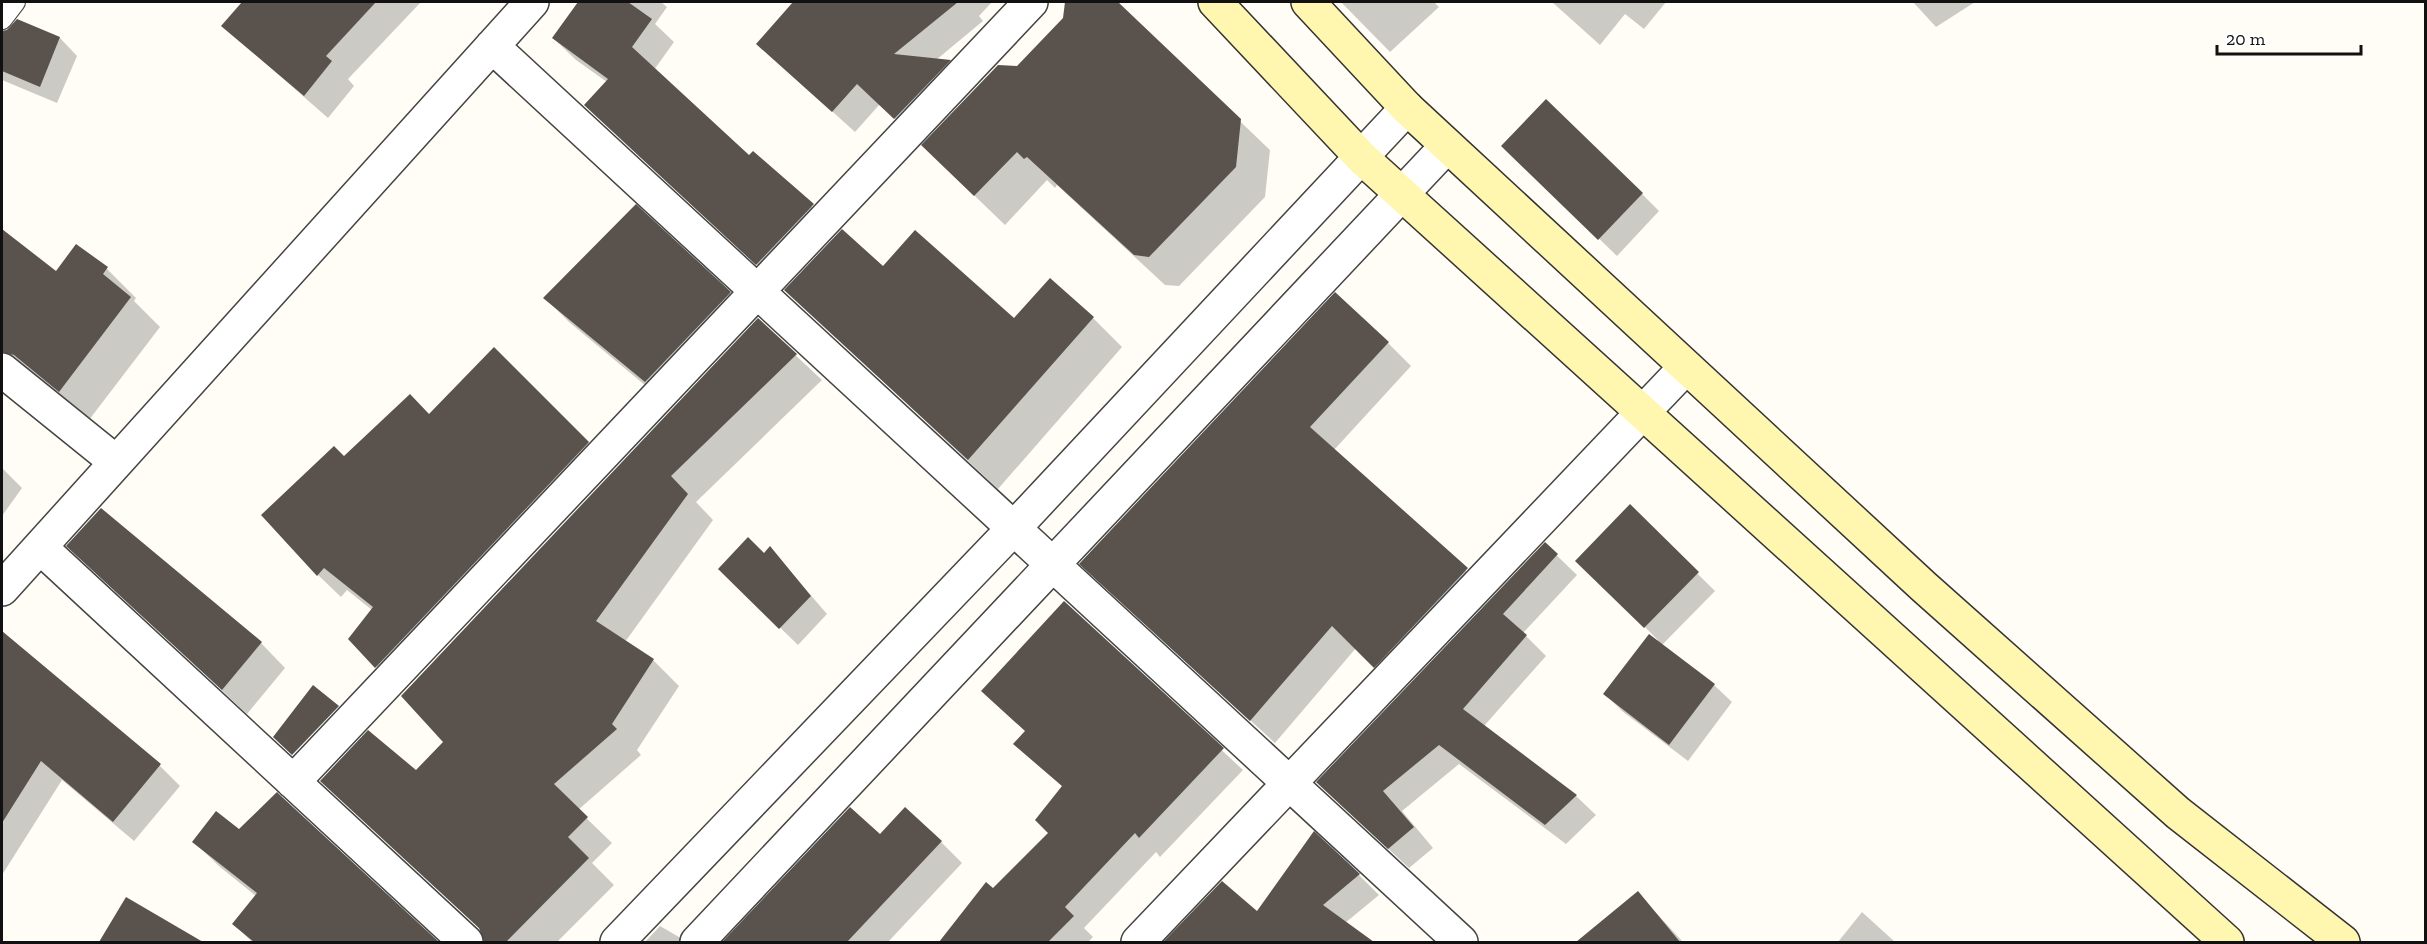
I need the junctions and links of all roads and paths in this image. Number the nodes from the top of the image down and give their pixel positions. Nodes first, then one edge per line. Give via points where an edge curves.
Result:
1 (15, 2) edge
2 (532, 2) edge
3 (1031, 2) edge
4 (1215, 2) edge
5 (1308, 2) edge
6 (2, 19) edge
7 (492, 46) junction
8 (1407, 108) junction
9 (1447, 146) junction
10 (1362, 158) junction
11 (1400, 193) junction
12 (759, 292) junction
13 (1686, 367) junction
14 (2, 370) edge
15 (1641, 411) junction
16 (116, 462) junction
17 (1013, 529) junction
18 (40, 547) junction
19 (1052, 565) junction
20 (2, 590) edge
21 (293, 782) junction
22 (1289, 784) junction
23 (466, 942) edge
24 (617, 942) edge
25 (697, 942) edge
26 (1138, 942) edge
27 (1461, 942) edge
28 (2227, 942) edge
29 (2343, 942) edge

1 - 6 lane
2 - 7 street
3 - 12 street
4 - 10 main road
5 - 8 main road
7 - 12 street
7 - 16 street
8 - 9 main road
8 - 10 street
9 - 11 street
9 - 13 main road
10 - 11 main road
10 - 17 street
11 - 15 main road
11 - 19 street
12 - 17 street
12 - 21 street
13 - 15 street
13 - 29 main road via 1923,586 2178,813
14 - 16 street
15 - 22 street
15 - 28 main road
16 - 18 street
17 - 19 street
17 - 24 street
18 - 20 street
18 - 21 street
19 - 22 street
19 - 25 street
21 - 23 street
22 - 26 street
22 - 27 street

